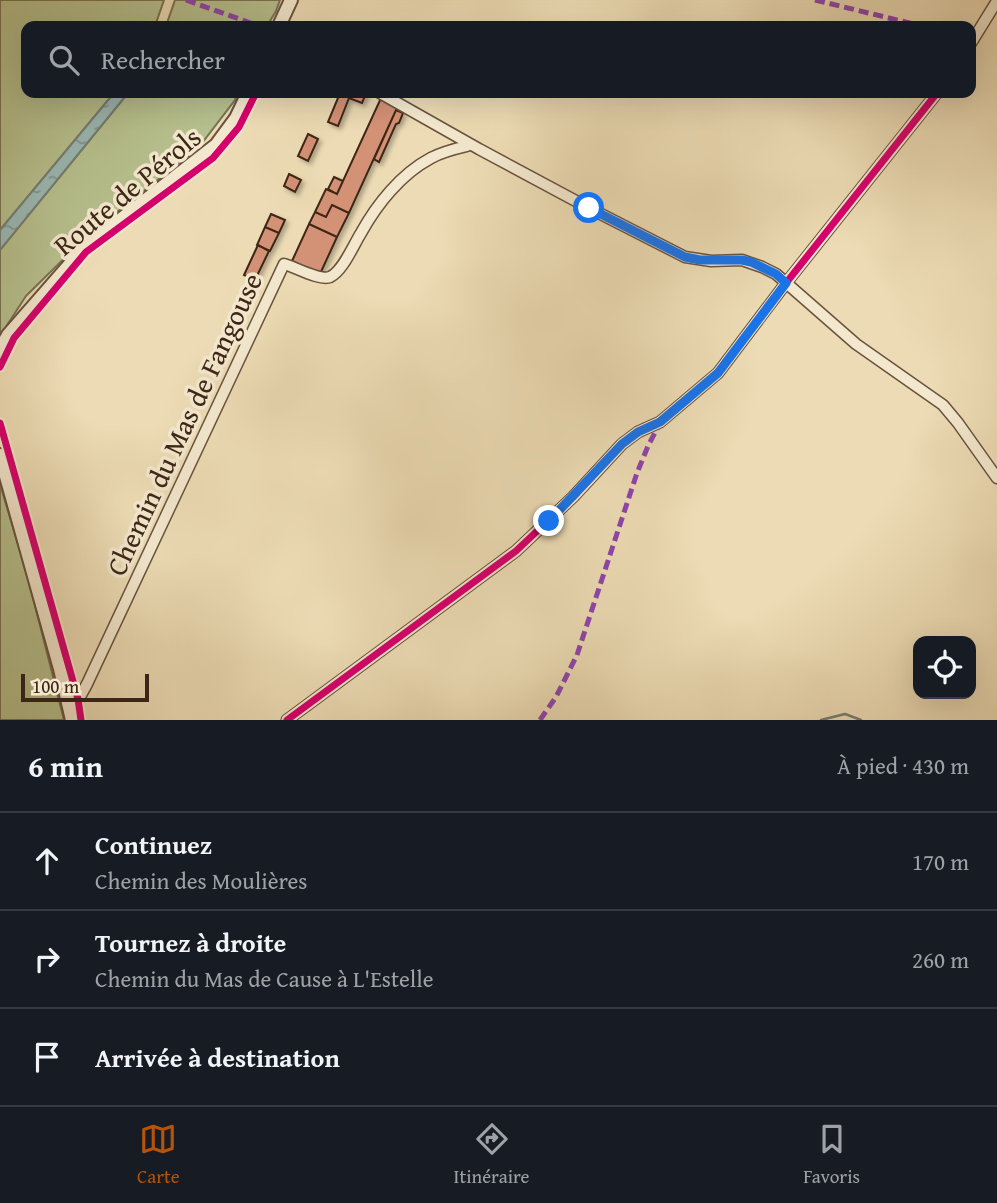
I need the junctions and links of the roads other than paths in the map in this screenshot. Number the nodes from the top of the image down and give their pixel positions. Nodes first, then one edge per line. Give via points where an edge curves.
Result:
1 (291, 0) edge
2 (997, 1) edge
3 (281, 21) edge
4 (976, 35) edge
5 (246, 98) edge
6 (389, 98) edge
7 (933, 98) edge
8 (468, 143) junction
9 (786, 283) junction
10 (0, 349) edge
11 (0, 455) edge
12 (997, 478) edge
13 (71, 716) edge
14 (287, 720) edge

1 - 3 street
2 - 4 street
5 - 10 street, Route de Pérols via 216,145 84,248
6 - 8 street
7 - 9 street
8 - 9 street via 685,257 751,262
8 - 13 street, Chemin du Mas de Fangouse via 430,158 390,191 330,277 320,278 284,264
9 - 12 street via 856,344 943,405
9 - 14 street via 718,373 660,422 622,444 516,551
11 - 13 street

